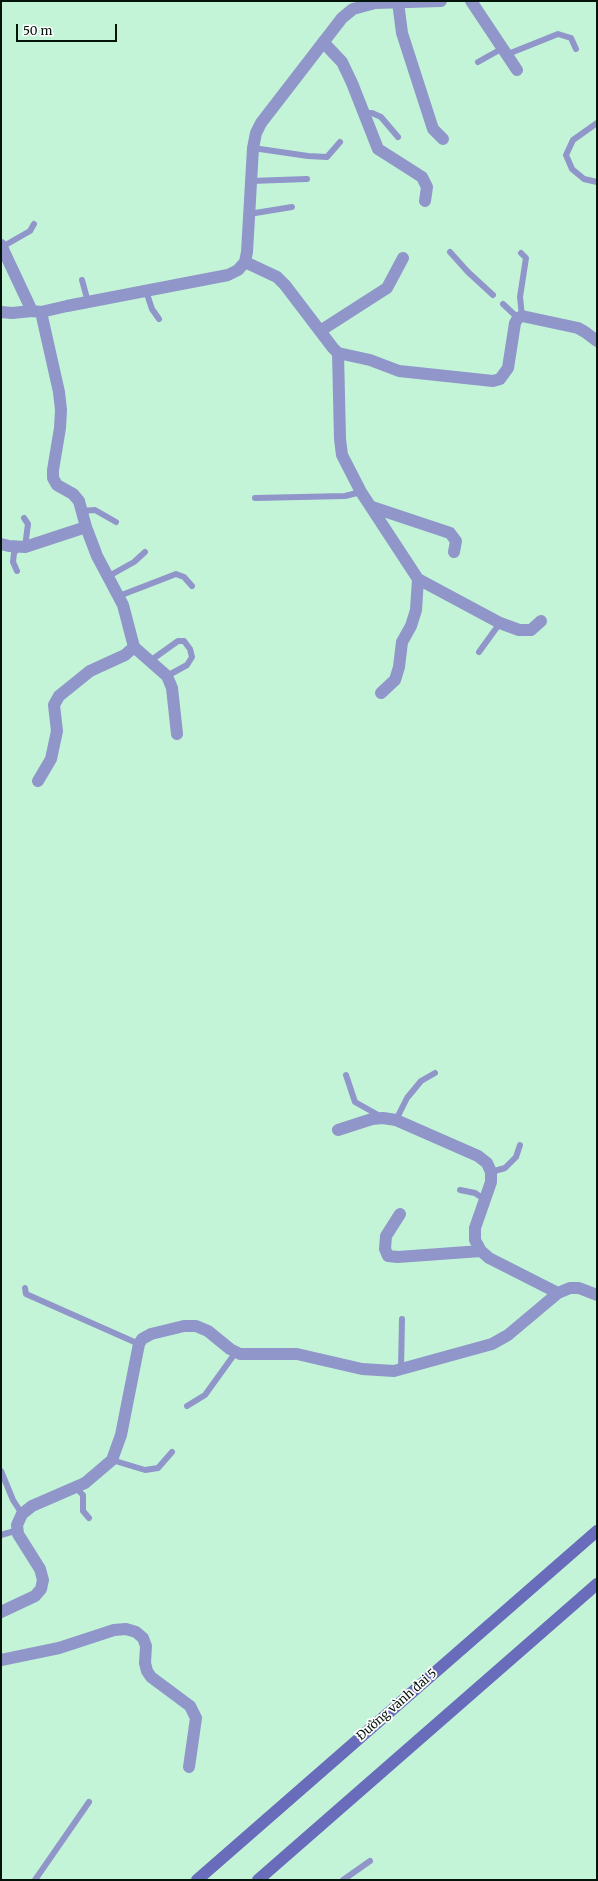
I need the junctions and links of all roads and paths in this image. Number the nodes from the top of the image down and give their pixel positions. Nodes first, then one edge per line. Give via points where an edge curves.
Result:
1 (441, 1) edge
2 (471, 1) edge
3 (398, 2) junction
4 (323, 42) junction
5 (576, 50) dead end
6 (506, 51) junction
7 (478, 62) dead end
8 (518, 70) dead end
9 (363, 113) junction
10 (597, 123) edge
11 (398, 137) dead end
12 (442, 139) dead end
13 (340, 142) dead end
14 (253, 148) junction
15 (307, 179) dead end
16 (251, 181) junction
17 (597, 182) edge
18 (425, 201) dead end
19 (292, 206) dead end
20 (249, 214) junction
21 (34, 224) dead end
22 (2, 246) edge
23 (450, 252) dead end
24 (521, 253) dead end
25 (403, 258) dead end
26 (245, 262) junction
27 (82, 280) dead end
28 (146, 291) junction
29 (493, 295) dead end
30 (88, 302) junction
31 (503, 304) dead end
32 (1, 312) edge
33 (36, 312) junction
34 (520, 317) junction
35 (159, 319) dead end
36 (320, 331) junction
37 (597, 342) edge
38 (338, 352) junction
39 (361, 492) junction
40 (255, 498) dead end
41 (372, 507) junction
42 (81, 511) junction
43 (24, 518) dead end
44 (116, 522) dead end
45 (86, 527) junction
46 (1, 544) edge
47 (22, 547) junction
48 (145, 552) dead end
49 (454, 552) dead end
50 (17, 571) dead end
51 (109, 576) junction
52 (418, 579) junction
53 (192, 586) dead end
54 (119, 596) junction
55 (541, 622) dead end
56 (500, 623) junction
57 (134, 647) junction
58 (479, 652) dead end
59 (150, 661) junction
60 (167, 676) junction
61 (380, 693) dead end
62 (177, 734) dead end
63 (38, 781) dead end
64 (435, 1073) dead end
65 (346, 1074) dead end
66 (383, 1118) junction
67 (396, 1120) junction
68 (338, 1130) dead end
69 (520, 1145) dead end
70 (491, 1172) junction
71 (460, 1190) dead end
72 (484, 1200) junction
73 (400, 1214) dead end
74 (481, 1251) junction
75 (25, 1288) dead end
76 (558, 1293) junction
77 (597, 1295) edge
78 (402, 1319) dead end
79 (139, 1344) junction
80 (236, 1352) junction
81 (401, 1369) junction
82 (187, 1406) dead end
83 (172, 1452) dead end
84 (112, 1460) junction
85 (1, 1471) edge
86 (76, 1488) junction
87 (22, 1514) junction
88 (90, 1518) dead end
89 (18, 1530) junction
90 (597, 1531) edge
91 (1, 1534) edge
92 (597, 1584) edge
93 (1, 1612) edge
94 (1, 1660) edge
95 (189, 1767) dead end
96 (89, 1802) dead end
97 (370, 1861) dead end
98 (35, 1880) edge
99 (197, 1880) edge
100 (258, 1880) edge
101 (343, 1880) edge

1 - 3 street
2 - 6 street
3 - 4 street via 375,3 353,9 342,18
3 - 12 street via 402,33 433,129
4 - 9 street via 342,62
4 - 14 street via 261,123
5 - 6 lane via 571,38 558,34
6 - 7 lane
6 - 8 street
9 - 11 lane via 381,117
9 - 18 street via 378,149 422,177 427,187
10 - 17 lane via 573,140 566,155 572,169 584,179
13 - 14 lane via 326,157
14 - 16 street
15 - 16 lane
16 - 20 street
19 - 20 lane
20 - 26 street
21 - 22 lane via 30,231
22 - 33 street
23 - 29 lane
24 - 34 lane via 526,258 520,297
25 - 36 street via 387,288
26 - 28 street via 238,270 228,275
26 - 36 street via 277,277
27 - 30 lane
28 - 30 street
28 - 35 lane via 152,309
30 - 33 street
31 - 34 lane
32 - 33 street
33 - 42 street via 59,392 61,410 53,478 57,485 73,494 79,501
34 - 37 street via 578,328
34 - 38 street via 508,368 505,375 493,381 399,371
36 - 38 street
38 - 39 street via 341,445 345,460
39 - 40 lane via 345,496
39 - 41 street
41 - 49 street via 450,533 456,541
41 - 52 street
42 - 44 lane via 95,510
42 - 45 street
43 - 47 lane via 28,524
45 - 47 street
45 - 51 street via 97,556
46 - 47 street
47 - 50 lane via 14,553 13,562
48 - 51 lane via 134,562
51 - 54 street
52 - 56 street
52 - 61 street via 416,610 402,642 395,680
53 - 54 lane via 184,577 176,574
54 - 57 street
55 - 56 street via 531,630 519,630
56 - 58 lane
57 - 59 street
57 - 63 street via 125,655 90,671 59,696 54,706 57,731 51,759
59 - 60 street
59 - 60 lane via 178,641 184,641 192,657 187,665
60 - 62 street via 173,694
64 - 67 lane via 421,1081 407,1098
65 - 66 lane via 354,1102
66 - 67 street
66 - 68 street
67 - 70 street via 478,1156 486,1162
69 - 70 lane via 516,1157 504,1168
70 - 72 street via 491,1182
71 - 72 lane via 475,1193
72 - 74 street via 475,1228 475,1240
73 - 74 street via 386,1236 385,1250 388,1256
74 - 76 street via 489,1258
75 - 79 lane via 26,1294
76 - 77 street via 570,1288 579,1288
76 - 81 street via 508,1335 492,1344
78 - 81 lane
79 - 80 street via 151,1334 184,1326 196,1326 208,1331
79 - 84 street via 121,1435
80 - 81 street via 251,1355 297,1354 362,1370
80 - 82 lane via 205,1395
83 - 84 lane via 158,1468 145,1470
84 - 86 street
85 - 87 lane
86 - 87 street via 32,1506
86 - 88 lane via 83,1495 83,1510
87 - 89 street via 17,1525
89 - 91 lane
89 - 93 street via 40,1569 43,1580 41,1589 35,1596
90 - 99 main road, Đường vành đai 5
92 - 100 main road
94 - 95 street via 59,1648 114,1630 126,1629 136,1632 143,1638 146,1646 146,1667 151,1677 190,1706 196,1718
96 - 98 lane
97 - 101 lane

